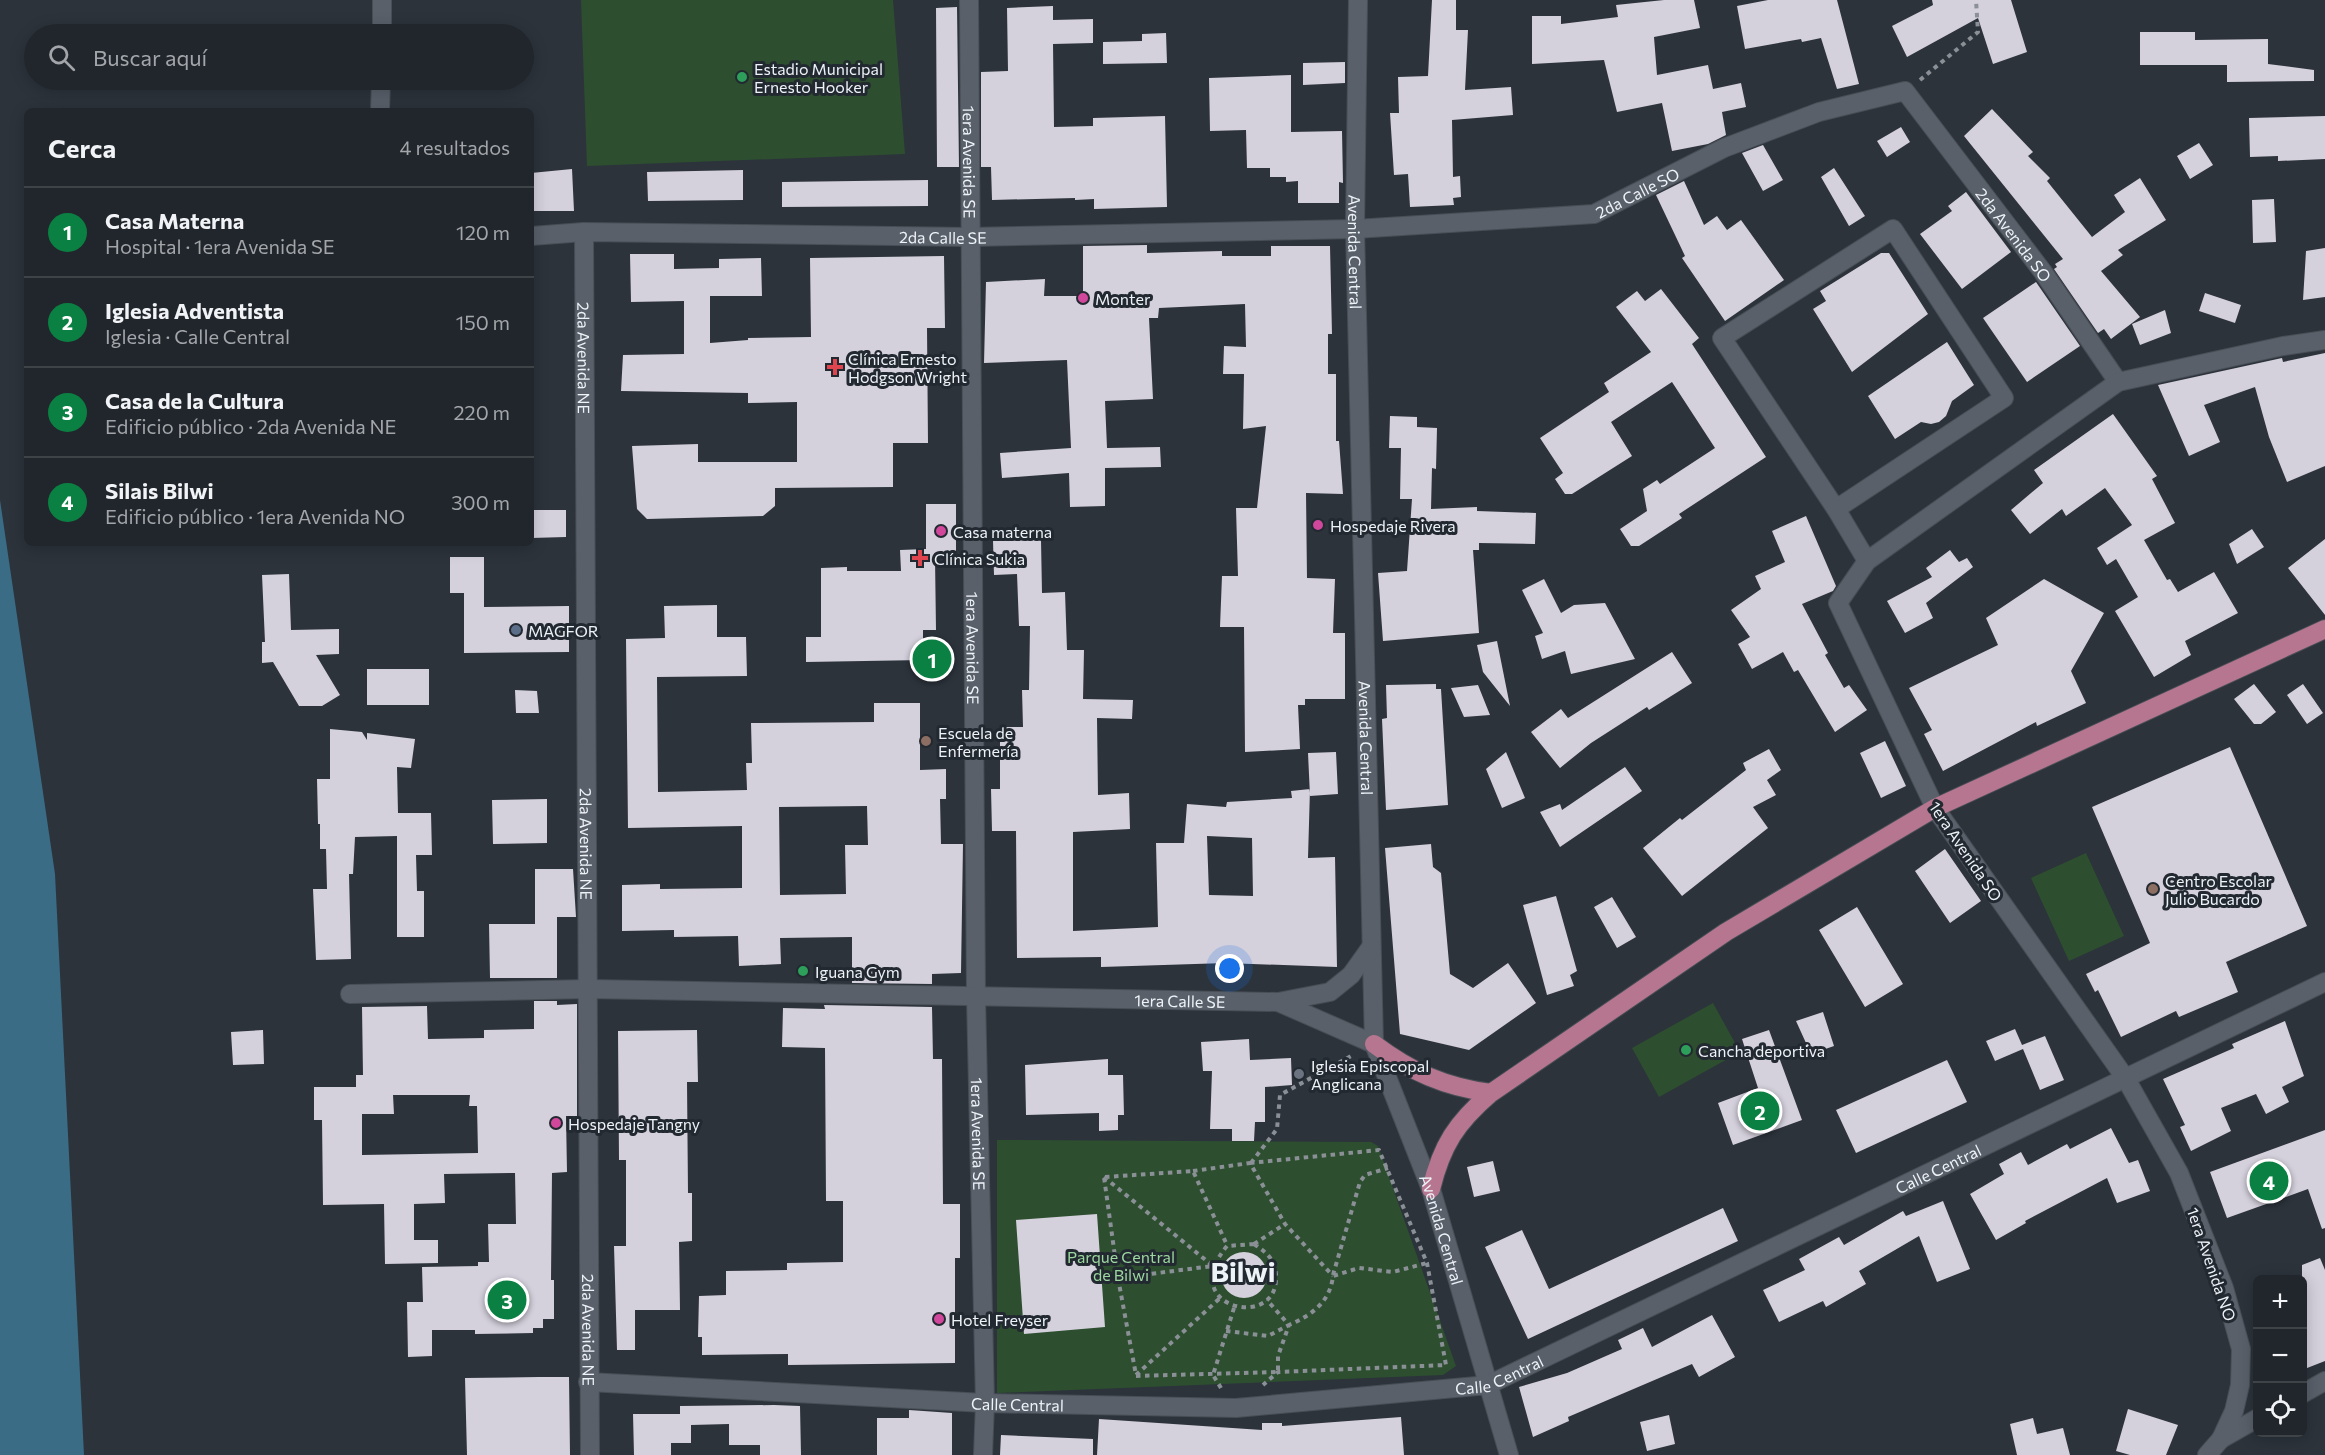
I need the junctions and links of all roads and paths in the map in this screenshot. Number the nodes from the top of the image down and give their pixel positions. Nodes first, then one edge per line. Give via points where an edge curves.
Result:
1 (382, 0) edge
2 (969, 0) edge
3 (1358, 0) edge
4 (1976, 0) edge
5 (382, 24) edge
6 (381, 90) edge
7 (1905, 91) junction
8 (380, 108) edge
9 (1355, 229) junction
10 (584, 232) junction
11 (534, 236) edge
12 (969, 237) junction
13 (2325, 340) edge
14 (2118, 382) junction
15 (1836, 509) junction
16 (1867, 561) junction
17 (2325, 629) edge
18 (1935, 808) junction
19 (1371, 947) junction
20 (2325, 982) edge
21 (589, 989) junction
22 (351, 994) dead end
23 (976, 997) junction
24 (1278, 1002) junction
25 (1374, 1044) junction
26 (2126, 1079) junction
27 (1491, 1094) junction
28 (1250, 1163) junction
29 (1388, 1167) junction
30 (1193, 1171) junction
31 (1104, 1177) junction
32 (1431, 1189) junction
33 (1285, 1224) junction
34 (1254, 1244) junction
35 (1227, 1246) junction
36 (1427, 1263) junction
37 (1213, 1266) junction
38 (1332, 1276) junction
39 (1118, 1278) junction
40 (1220, 1299) junction
41 (1267, 1300) junction
42 (1234, 1308) junction
43 (1289, 1325) junction
44 (1226, 1331) junction
45 (1278, 1372) junction
46 (1213, 1375) junction
47 (1136, 1376) junction
48 (2325, 1381) edge
49 (588, 1382) junction
50 (1488, 1385) junction
51 (2307, 1391) edge
52 (985, 1403) junction
53 (2253, 1421) edge
54 (2221, 1439) junction
55 (590, 1455) edge
56 (983, 1455) edge
57 (1509, 1455) edge
58 (2207, 1455) edge

1 - 5 street
2 - 12 street, 1era Avenida SE
3 - 9 street, Avenida Central
4 - 7 path via 1978,32
6 - 8 street
7 - 9 street, 2da Calle SO via 1819,112 1725,148 1594,214
7 - 14 street, 2da Avenida SO via 2043,273
9 - 12 street, 2da Calle SE
9 - 19 street, Avenida Central
10 - 11 street, 2da Calle SE
10 - 12 street, 2da Calle SE
10 - 21 street, 2da Avenida NE
12 - 23 street, 1era Avenida SE
13 - 14 street
14 - 16 street
15 - 15 street via 1722,338 1893,229 2004,398
15 - 16 street
16 - 18 street, 1era Avenida SO via 1838,603
17 - 18 main road
18 - 26 street, 1era Avenida SO
18 - 27 main road via 1726,932
19 - 24 street via 1351,975 1330,992
19 - 25 street, Avenida Central
20 - 26 street, Calle Central
21 - 22 street, 1era Calle SE
21 - 23 street, 1era Calle SE
21 - 49 street, 2da Avenida NE
23 - 24 street, 1era Calle SE
23 - 52 street, 1era Avenida SE
24 - 25 street, 1era Calle SE
25 - 27 main road via 1400,1064 1428,1078 1459,1089
25 - 28 path via 1280,1095 1277,1129
25 - 32 street, Avenida Central
26 - 50 street, Calle Central
26 - 54 street, 1era Avenida NO via 2179,1173 2224,1288 2241,1349 2240,1385
27 - 32 main road via 1450,1135
28 - 29 path via 1379,1150
28 - 30 path
28 - 33 path
29 - 36 path
29 - 38 path via 1365,1174 1360,1182
30 - 31 path
30 - 35 path
31 - 37 path
31 - 39 path
32 - 50 street, Avenida Central
33 - 34 path
33 - 38 path
34 - 35 path
34 - 41 path via 1269,1253 1277,1269 1276,1286
35 - 37 path
36 - 38 path via 1394,1272 1359,1268
36 - 45 path via 1446,1365
37 - 39 path
37 - 40 path via 1212,1284
38 - 43 path via 1331,1291 1320,1305 1307,1317
39 - 47 path
40 - 42 path
40 - 47 path
41 - 42 path via 1252,1308
41 - 43 path
42 - 44 path
43 - 44 path via 1268,1336
43 - 45 path via 1278,1356
44 - 46 path
45 - 46 path
46 - 47 path
48 - 51 street
49 - 52 street, Calle Central
49 - 55 street, 2da Avenida NE
50 - 52 street, Calle Central via 1236,1408
50 - 57 street, Avenida Central
52 - 56 street, 1era Avenida SE
53 - 54 street
54 - 58 street, 1era Avenida NO

